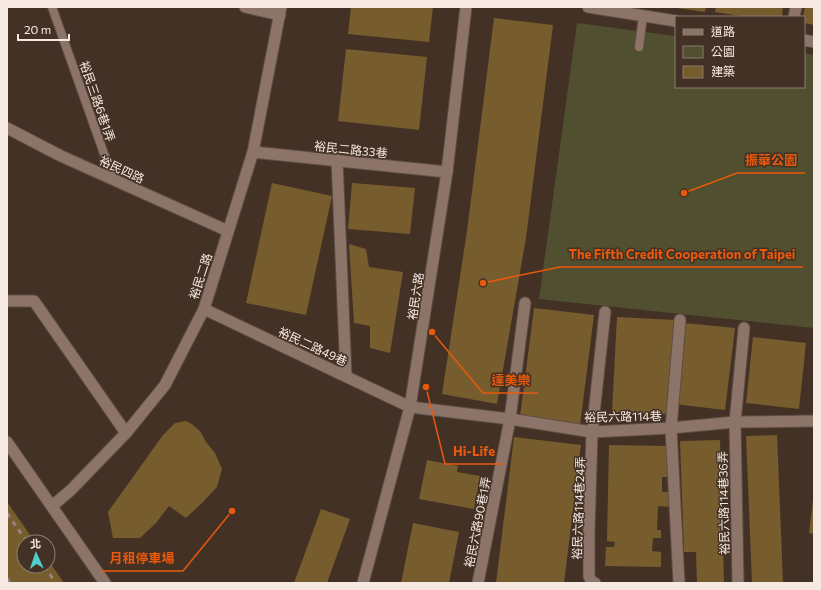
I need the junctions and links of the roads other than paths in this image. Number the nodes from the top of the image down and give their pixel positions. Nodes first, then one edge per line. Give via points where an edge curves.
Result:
1 (52, 7) edge
2 (245, 7) edge
3 (466, 7) edge
4 (588, 7) edge
5 (281, 11) edge
6 (644, 16) junction
7 (675, 21) edge
8 (639, 47) dead end
9 (7, 128) edge
10 (253, 152) junction
11 (336, 160) junction
12 (447, 172) junction
13 (113, 180) junction
14 (228, 231) junction
15 (7, 301) edge
16 (525, 303) dead end
17 (204, 308) junction
18 (605, 312) dead end
19 (680, 320) dead end
20 (744, 328) dead end
21 (346, 376) junction
22 (410, 407) junction
23 (510, 419) junction
24 (814, 421) edge
25 (735, 422) junction
26 (671, 428) junction
27 (592, 432) junction
28 (126, 433) junction
29 (7, 442) edge
30 (52, 506) junction
31 (105, 583) edge
32 (363, 583) edge
33 (478, 583) edge
34 (595, 583) edge
35 (679, 583) edge
36 (738, 583) edge

1 - 13 lane, 裕民三路6巷1弄
2 - 5 street
3 - 12 street, 裕民六路
4 - 6 street
5 - 10 street, 裕民二路
6 - 7 street
6 - 8 lane
9 - 13 street, 裕民四路
10 - 11 street, 裕民二路33巷
10 - 14 street, 裕民二路
11 - 12 street, 裕民二路33巷
11 - 21 street
12 - 22 street, 裕民六路
13 - 14 street, 裕民四路
14 - 17 street, 裕民二路
15 - 28 street via 34,301
16 - 23 street, 裕民六路90巷1弄
17 - 21 street, 裕民二路49巷
17 - 28 street, 裕民二路 via 165,385
18 - 27 street, 裕民六路114巷24弄
19 - 26 street
20 - 25 street, 裕民六路114巷36弄
21 - 22 street, 裕民二路49巷
22 - 23 street, 裕民六路114巷
22 - 32 street, 裕民六路
23 - 27 street, 裕民六路114巷
23 - 33 street, 裕民六路90巷1弄
24 - 25 street, 裕民六路114巷
25 - 26 street, 裕民六路114巷
25 - 36 street, 裕民六路114巷36弄
26 - 27 street, 裕民六路114巷
26 - 35 street
27 - 34 street, 裕民六路114巷24弄 via 589,576
28 - 30 street, 裕民二路
29 - 30 street
30 - 31 street

